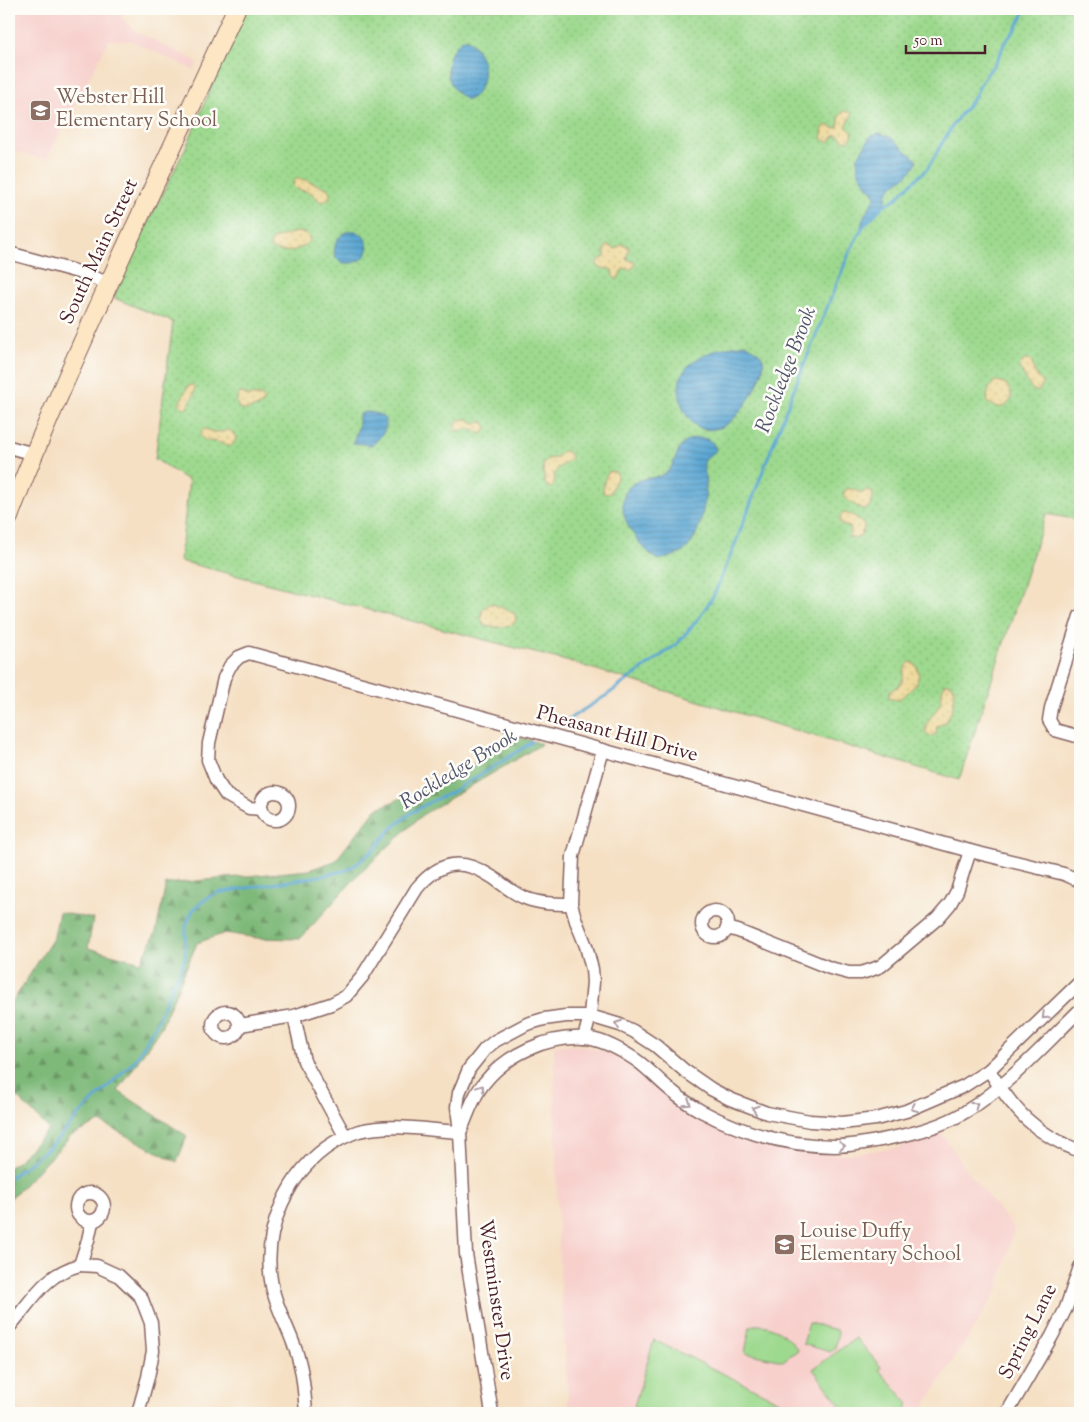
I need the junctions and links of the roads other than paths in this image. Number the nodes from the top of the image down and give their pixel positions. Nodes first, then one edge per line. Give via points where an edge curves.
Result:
1 (236, 9) edge
2 (9, 253) edge
3 (108, 283) junction
4 (9, 448) edge
5 (34, 454) junction
6 (9, 517) edge
7 (1080, 616) edge
8 (1080, 738) edge
9 (603, 750) junction
10 (262, 809) dead end
11 (970, 851) junction
12 (1080, 881) edge
13 (571, 904) junction
14 (727, 928) dead end
15 (1080, 982) edge
16 (1080, 1010) edge
17 (294, 1016) junction
18 (590, 1016) junction
19 (240, 1025) dead end
20 (584, 1038) junction
21 (989, 1070) junction
22 (999, 1087) junction
23 (460, 1132) junction
24 (345, 1136) junction
25 (1080, 1151) edge
26 (92, 1222) dead end
27 (80, 1265) junction
28 (1080, 1267) edge
29 (9, 1327) edge
30 (138, 1413) edge
31 (306, 1413) edge
32 (492, 1413) edge
33 (1007, 1413) edge

1 - 3 main road, South Main Street
2 - 3 street
3 - 5 main road, South Main Street
4 - 5 street
5 - 6 main road, South Main Street
7 - 8 street via 1049,720 1055,730
9 - 10 street, Pheasant Hill Drive via 249,653 239,657 224,678 208,760 226,795 248,808
9 - 11 street, Pheasant Hill Drive
9 - 13 street via 572,856
11 - 12 street, Pheasant Hill Drive via 1064,874
11 - 14 street via 950,904 881,966 871,970 849,973 830,968
13 - 17 street via 542,903 524,898 485,873 466,866 437,869 417,888 352,990 331,1004
13 - 18 street via 592,969
15 -> 21 street, Westminster Drive
16 - 22 street, Westminster Drive
17 - 19 street
17 - 24 street via 304,1061
18 - 20 street
21 -> 18 street, Westminster Drive via 964,1086 906,1111 842,1123 810,1121 767,1113 730,1099 685,1071 633,1030
18 - 23 street, Westminster Drive via 544,1019 515,1030 485,1049 469,1069 459,1093
20 -> 22 street, Westminster Drive via 607,1044 637,1061 673,1093 726,1123 760,1136 797,1144 857,1145 906,1135 965,1112
23 -> 20 street, Westminster Drive via 477,1094 503,1064 549,1042
21 - 22 street
22 - 25 street via 1028,1121 1046,1135
23 - 24 street via 393,1127
23 - 32 street, Westminster Drive via 466,1254
24 - 31 street via 314,1157 296,1178 273,1230 272,1287 299,1361
26 - 27 street
27 - 29 street via 59,1272 48,1280
27 - 30 street via 97,1266 119,1276 141,1297 151,1324 154,1351
28 - 33 street, Spring Lane via 1052,1336

